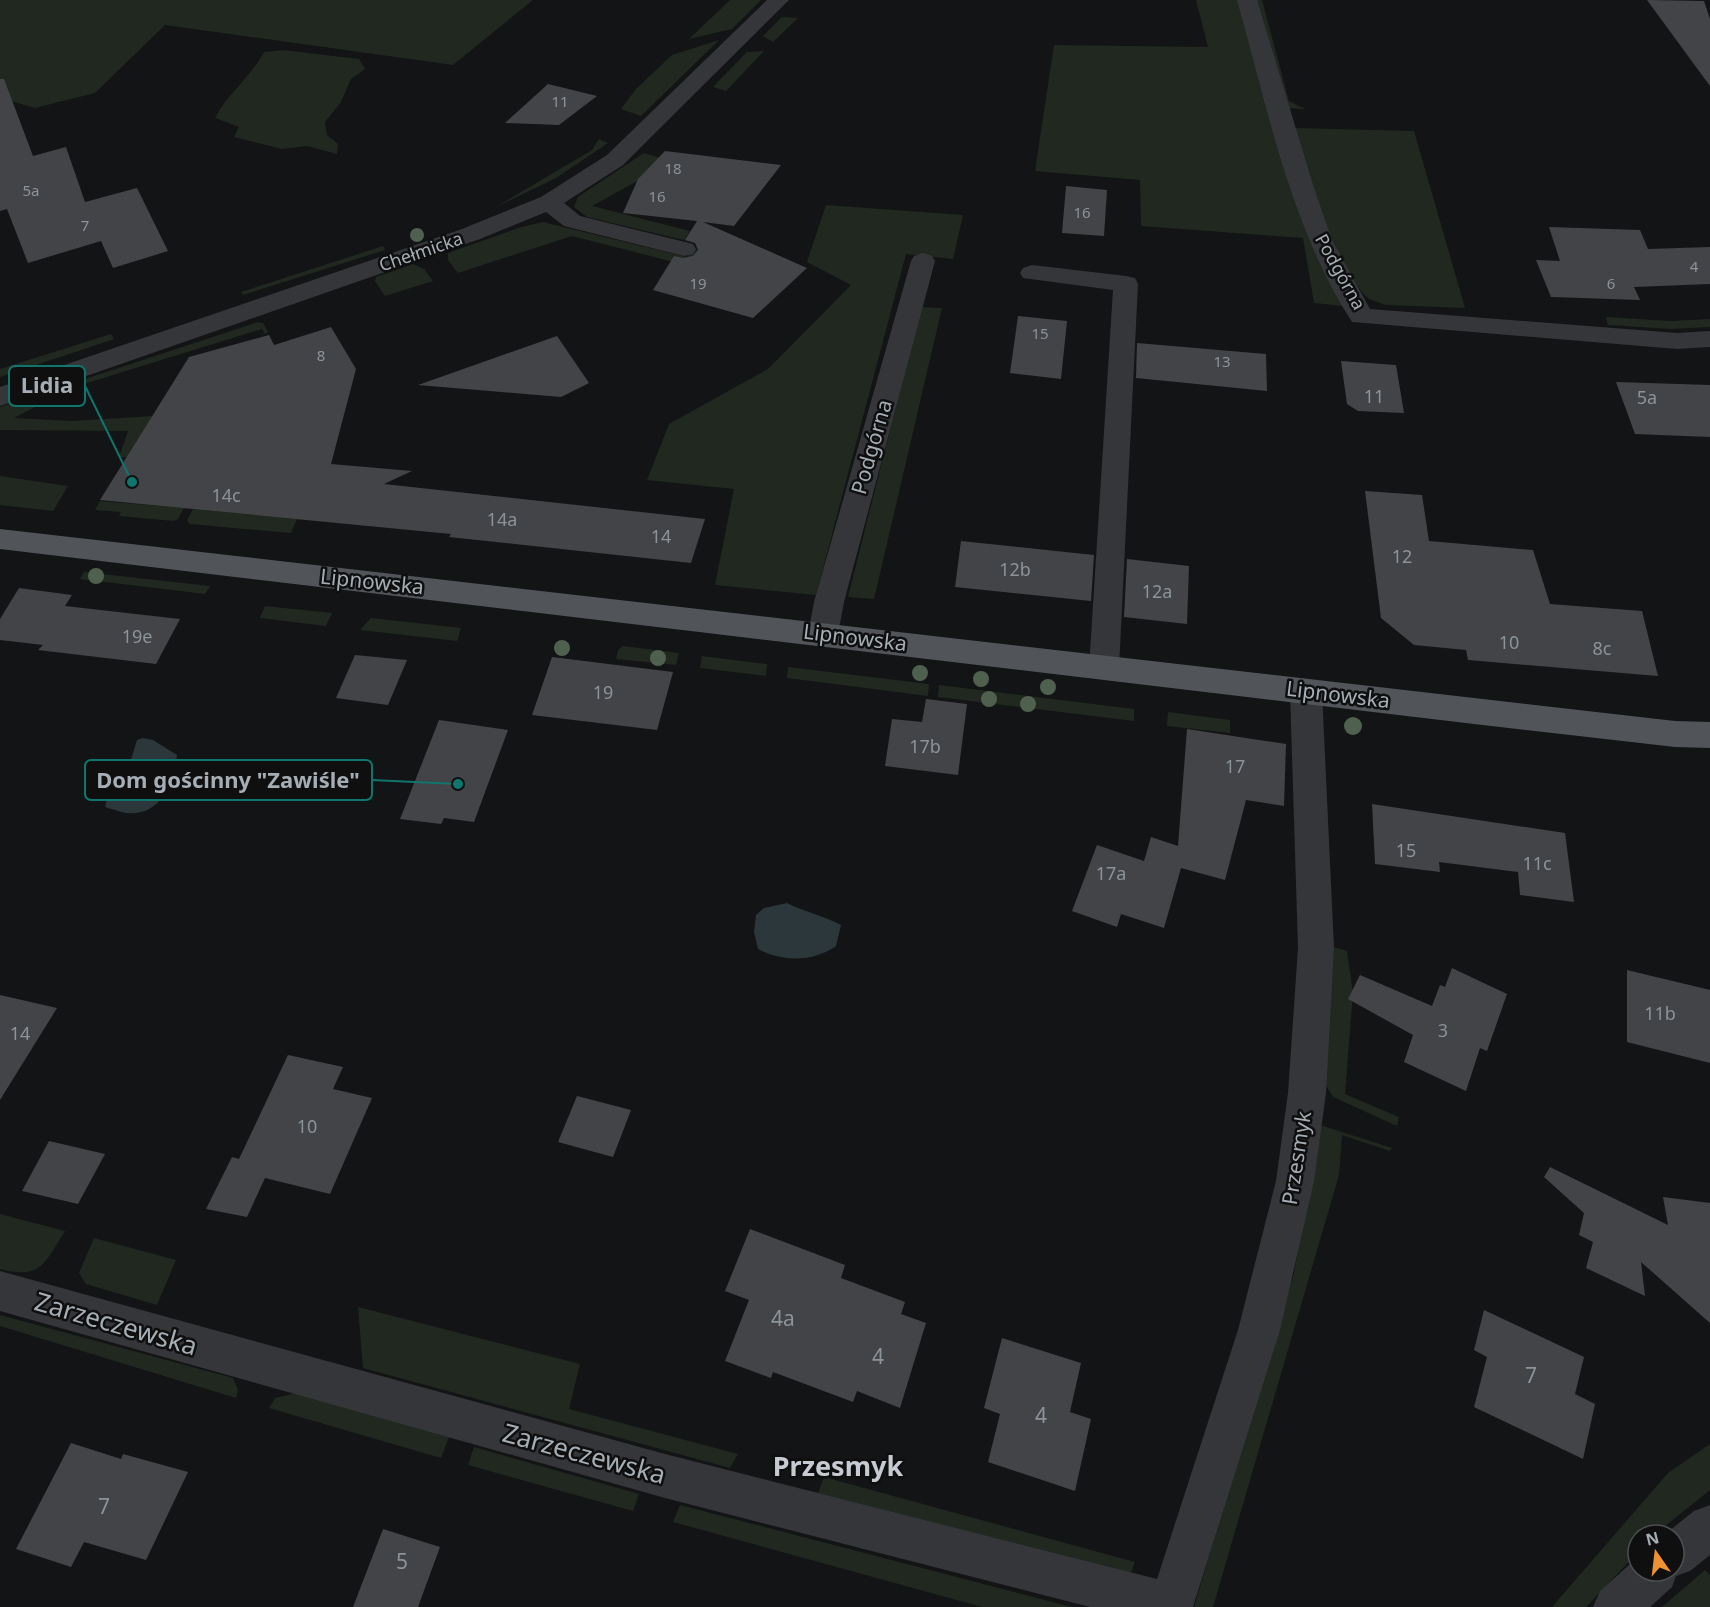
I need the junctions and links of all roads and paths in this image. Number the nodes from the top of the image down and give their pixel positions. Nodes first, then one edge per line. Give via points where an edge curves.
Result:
1 (779, 0) edge
2 (1247, 0) edge
3 (549, 202) junction
4 (684, 249) dead end
5 (923, 261) dead end
6 (1032, 273) dead end
7 (1710, 339) edge
8 (0, 398) edge
9 (0, 538) edge
10 (823, 634) junction
11 (1104, 669) junction
12 (1306, 692) junction
13 (1710, 735) edge
14 (0, 1291) edge
15 (1710, 1527) edge
16 (1686, 1546) edge
17 (1643, 1583) edge
18 (1171, 1606) edge
19 (1616, 1607) edge

1 - 3 street, Chełmicka via 615,160
2 - 7 street, Podgórna via 1320,240 1361,316 1677,341
3 - 4 street via 572,221
3 - 8 street, Chełmicka via 471,234
5 - 10 street, Podgórna
6 - 11 street via 1126,284
9 - 10 main road, Lipnowska
10 - 11 main road, Lipnowska
11 - 12 main road, Lipnowska
12 - 13 main road, Lipnowska
12 - 18 street, Przesmyk via 1316,948 1307,1093 1295,1181 1259,1330
14 - 18 street, Zarzeczewska via 654,1473
15 - 16 street
17 - 19 street

